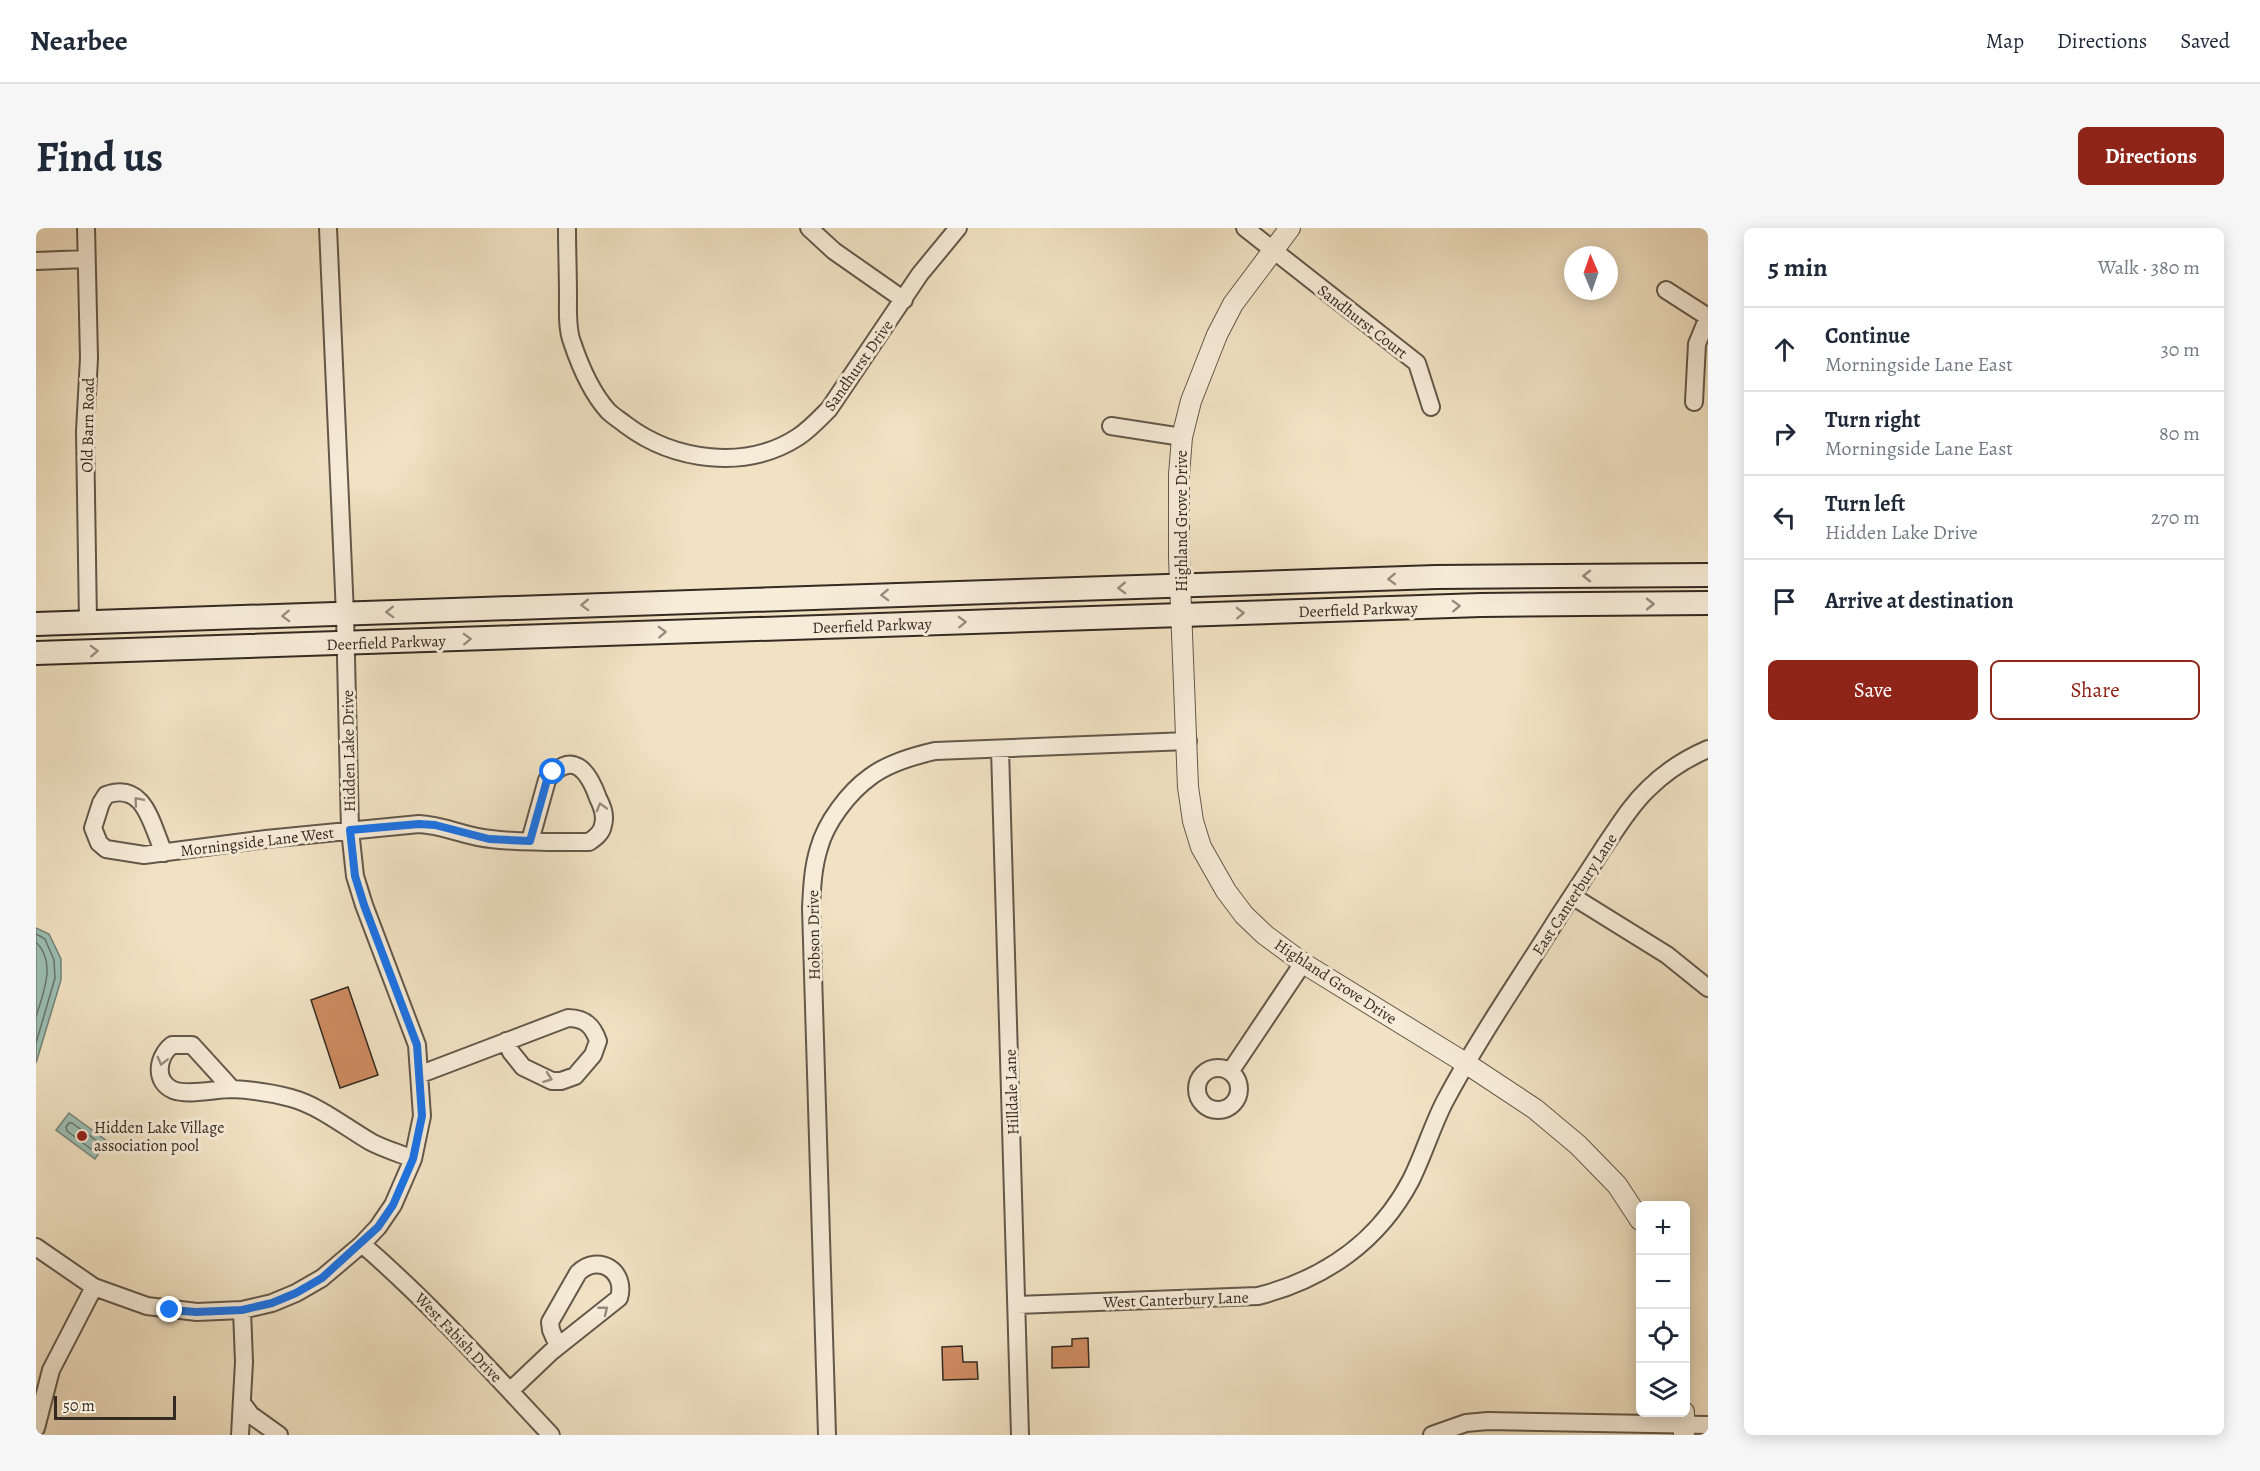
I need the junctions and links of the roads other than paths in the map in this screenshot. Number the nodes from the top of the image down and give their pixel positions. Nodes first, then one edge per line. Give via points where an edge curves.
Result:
1 (86, 228) edge
2 (328, 228) edge
3 (567, 228) edge
4 (809, 228) edge
5 (958, 228) edge
6 (1245, 228) edge
7 (1290, 228) edge
8 (1272, 251) junction
9 (86, 259) junction
10 (36, 261) edge
11 (1666, 290) dead end
12 (904, 300) junction
13 (1708, 317) edge
14 (1694, 402) dead end
15 (1431, 407) dead end
16 (1111, 426) dead end
17 (1182, 437) junction
18 (1708, 575) edge
19 (1180, 586) junction
20 (1708, 603) edge
21 (345, 614) junction
22 (1181, 615) junction
23 (88, 622) junction
24 (36, 624) edge
25 (345, 643) junction
26 (36, 653) edge
27 (1188, 741) junction
28 (1000, 749) junction
29 (1708, 749) edge
30 (350, 830) junction
31 (530, 841) junction
32 (164, 853) junction
33 (1572, 896) junction
34 (1303, 963) junction
35 (1708, 988) edge
36 (506, 1041) junction
37 (1467, 1064) junction
38 (1230, 1072) dead end
39 (421, 1074) junction
40 (232, 1089) dead end
41 (413, 1159) junction
42 (1636, 1213) edge
43 (362, 1244) junction
44 (36, 1247) edge
45 (94, 1287) junction
46 (1017, 1305) junction
47 (242, 1310) junction
48 (558, 1346) junction
49 (510, 1391) junction
50 (242, 1403) junction
51 (1684, 1424) edge
52 (1708, 1425) edge
53 (36, 1428) edge
54 (240, 1435) edge
55 (279, 1435) edge
56 (550, 1435) edge
57 (827, 1435) edge
58 (1020, 1435) edge
59 (1432, 1435) edge

1 - 9 street, Old Barn Road
2 - 21 street, Hidden Lake Drive
3 - 12 street, Sandhurst Drive via 571,339 590,384 608,411 640,435 685,454 739,456 778,447 797,437 829,409
4 - 12 street via 834,251
5 - 12 street, Sandhurst Drive
6 - 8 street
7 - 8 street, Highland Grove Drive
8 - 15 street, Sandhurst Court via 1417,363
8 - 17 street, Highland Grove Drive via 1233,304 1217,335 1191,401
9 - 10 street
9 - 23 street, Old Barn Road
11 - 13 street
13 - 14 street via 1697,344
16 - 17 street, Highland Grove Drive
17 - 19 street, Highland Grove Drive
18 -> 19 main road, Deerfield Parkway via 1436,577
19 -> 21 main road, Deerfield Parkway
19 - 22 street, Highland Grove Drive
22 -> 20 main road, Deerfield Parkway via 1481,605
21 -> 23 main road, Deerfield Parkway
21 - 25 street, Hidden Lake Drive
25 -> 22 main road, Deerfield Parkway
22 - 27 street, Highland Grove Drive
23 - 24 main road, Deerfield Parkway
26 -> 25 main road, Deerfield Parkway
25 - 30 street, Hidden Lake Drive
27 - 28 street, Hobson Drive
27 - 34 street, Highland Grove Drive via 1188,786 1201,847 1244,915
28 - 46 street, Hilldale Lane
28 - 57 street, Hobson Drive via 934,751 912,756 877,773 839,808 819,846 812,908
29 - 33 street, East Canterbury Lane via 1667,773 1631,807
30 - 31 street, Morningside Lane West via 427,824 489,839
30 - 32 street, Morningside Lane West
30 - 39 street, Hidden Lake Drive via 355,876 417,1045
31 -> 31 street, Morningside Lane West via 589,842 601,831 603,810 586,771 569,765 553,772 547,780
32 -> 32 street, Morningside Lane West via 141,800 121,790 106,795 93,828 99,843 106,849 144,855
33 - 35 street via 1667,955
33 - 37 street, East Canterbury Lane
34 - 37 street, Highland Grove Drive
34 - 38 street
36 -> 36 street via 523,1067 552,1082 575,1076 593,1055 598,1041 591,1025 576,1018
36 - 39 street
37 - 42 street, Highland Grove Drive via 1535,1109 1578,1145 1617,1185
37 - 46 street, West Canterbury Lane via 1397,1206 1364,1244 1310,1279 1258,1296
39 - 41 street, Hidden Lake Drive via 422,1116
40 - 41 street via 292,1098 373,1143
41 - 43 street, Hidden Lake Drive via 393,1205
43 - 47 street, Hidden Lake Drive via 322,1278 296,1293
43 - 49 street, West Fabish Drive via 417,1293
44 - 45 street, Hidden Lake Drive
45 - 47 street, Hidden Lake Drive via 170,1310
45 - 53 street via 51,1370
46 - 58 street, Hilldale Lane
47 - 50 street
48 -> 48 street via 619,1298 620,1283 606,1266 590,1264 578,1273 552,1316 551,1330
48 - 49 street
49 - 56 street, West Fabish Drive
50 - 54 street
50 - 55 street
51 - 52 street
51 - 59 street via 1488,1421 1466,1423

